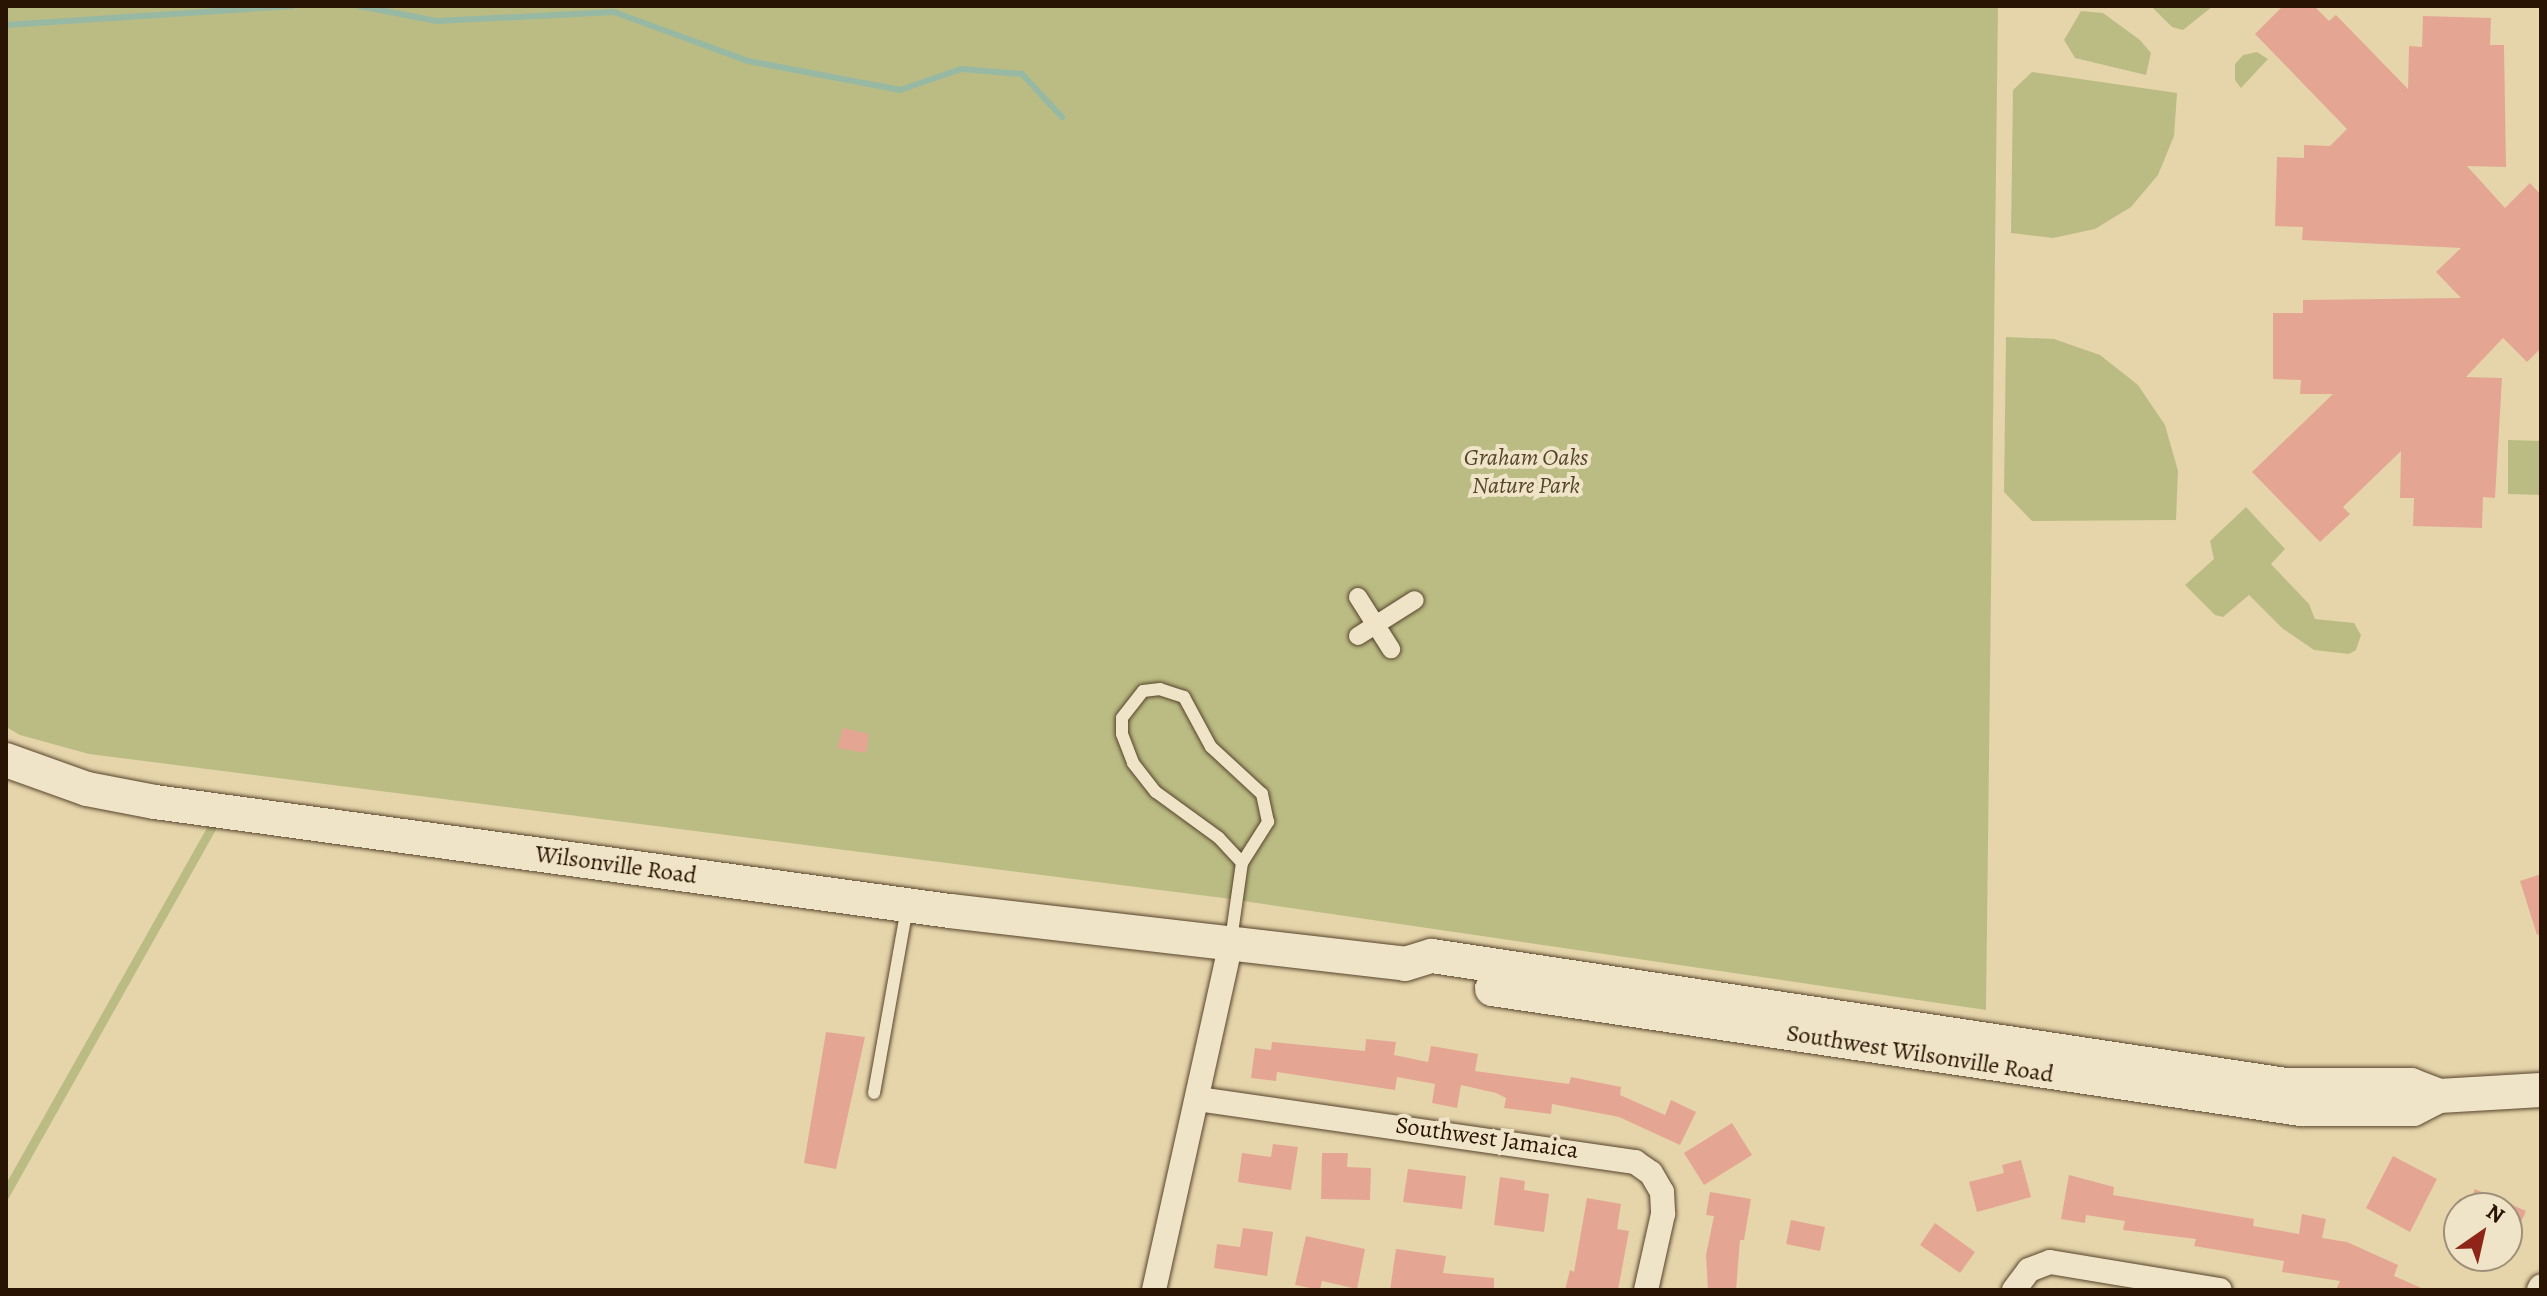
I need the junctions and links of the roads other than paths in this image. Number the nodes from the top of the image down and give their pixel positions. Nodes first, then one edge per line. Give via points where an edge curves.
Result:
1 (1358, 597) dead end
2 (1415, 600) dead end
3 (1375, 625) junction
4 (1358, 636) dead end
5 (1391, 649) dead end
6 (6, 760) edge
7 (1242, 863) junction
8 (907, 905) junction
9 (1231, 943) junction
10 (2541, 1090) edge
11 (874, 1093) dead end
12 (1198, 1099) junction
13 (1160, 1289) edge
14 (1646, 1290) edge
15 (2014, 1290) edge
16 (2220, 1290) edge

1 - 3 street
2 - 3 street
3 - 4 street
3 - 5 street
6 - 8 main road, Wilsonville Road via 87,789 155,802
7 - 7 lane via 1265,831 1262,794 1211,747 1184,697 1160,689 1143,691 1130,702 1121,725 1133,763 1156,792 1219,838
7 - 9 lane
8 - 9 main road, Wilsonville Road
8 - 11 lane
9 - 10 main road, Southwest Wilsonville Road via 1405,964 1432,956 2261,1081 2328,1088 2411,1085 2439,1096
9 - 12 street
12 - 13 street
12 - 14 street, Southwest Jamaica via 1635,1162 1651,1173 1662,1192 1663,1214
15 - 16 street via 2029,1270 2050,1262

